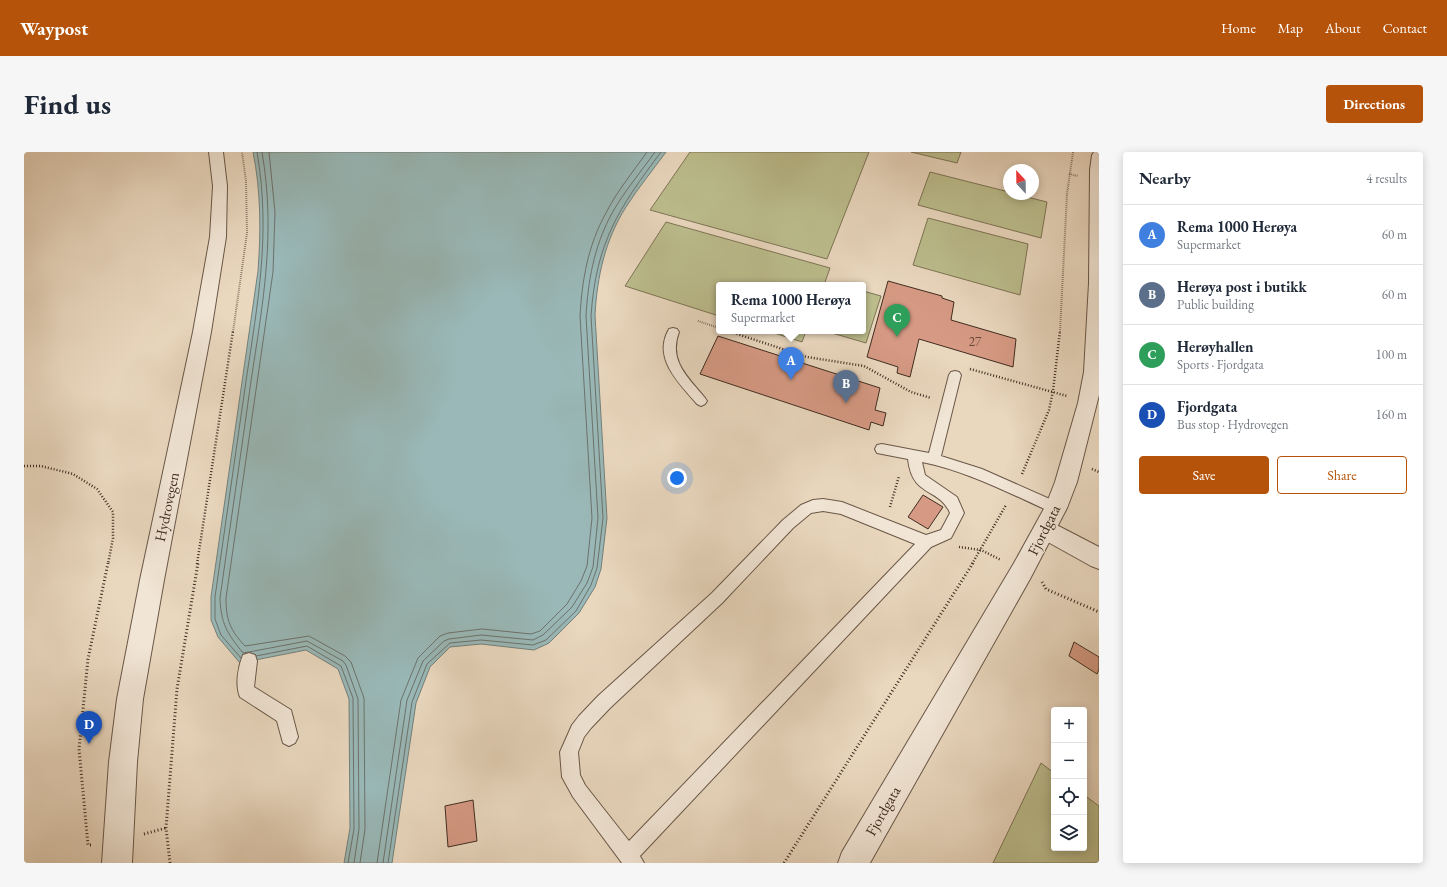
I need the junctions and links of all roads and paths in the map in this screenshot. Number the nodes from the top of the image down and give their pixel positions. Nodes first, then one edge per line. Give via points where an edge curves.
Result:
1 (216, 152) edge
2 (242, 152) edge
3 (1098, 165) edge
4 (1098, 204) edge
5 (1098, 227) edge
6 (698, 321) dead end
7 (716, 327) edge
8 (673, 332) dead end
9 (737, 334) edge
10 (956, 375) joint
11 (1068, 396) dead end
12 (701, 401) dead end
13 (948, 403) junction
14 (882, 450) dead end
15 (910, 455) junction
16 (934, 459) junction
17 (24, 466) edge
18 (1056, 508) junction
19 (886, 525) junction
20 (1044, 529) junction
21 (926, 542) junction
22 (1099, 559) edge
23 (1005, 562) dead end
24 (1041, 582) dead end
25 (1099, 612) edge
26 (248, 661) dead end
27 (289, 737) dead end
28 (166, 828) junction
29 (117, 852) edge
30 (631, 859) edge
31 (170, 863) edge
32 (853, 863) edge

1 - 29 street, Hydrovegen via 220,186 218,237 202,332 130,699
2 - 28 path via 246,181 247,233 216,457 177,689
3 - 4 street, Fjordgata
4 - 5 street, Fjordgata
5 - 18 street, Fjordgata via 1093,372 1073,460
6 - 7 path
8 - 12 lane via 669,340 668,353
9 - 13 path via 807,357 864,366 911,392
10 - 11 path via 972,368
10 - 13 lane
13 - 16 lane
14 - 15 lane
15 - 16 lane
15 - 19 path
15 - 21 lane via 920,479 952,501 957,513 946,534
16 - 18 lane via 977,473
17 - 29 path via 41,466 73,474 97,489 113,512 113,538 88,659 79,749 88,845
18 - 20 street, Fjordgata
19 - 21 lane
19 - 30 lane via 832,505 806,509 716,598 604,702 578,731 569,752 571,777 579,792
20 - 22 street
20 - 32 street, Fjordgata
21 - 23 path via 981,550
21 - 30 lane
24 - 25 path via 1046,589
26 - 27 lane via 246,692 285,716
28 - 29 path
28 - 31 path

